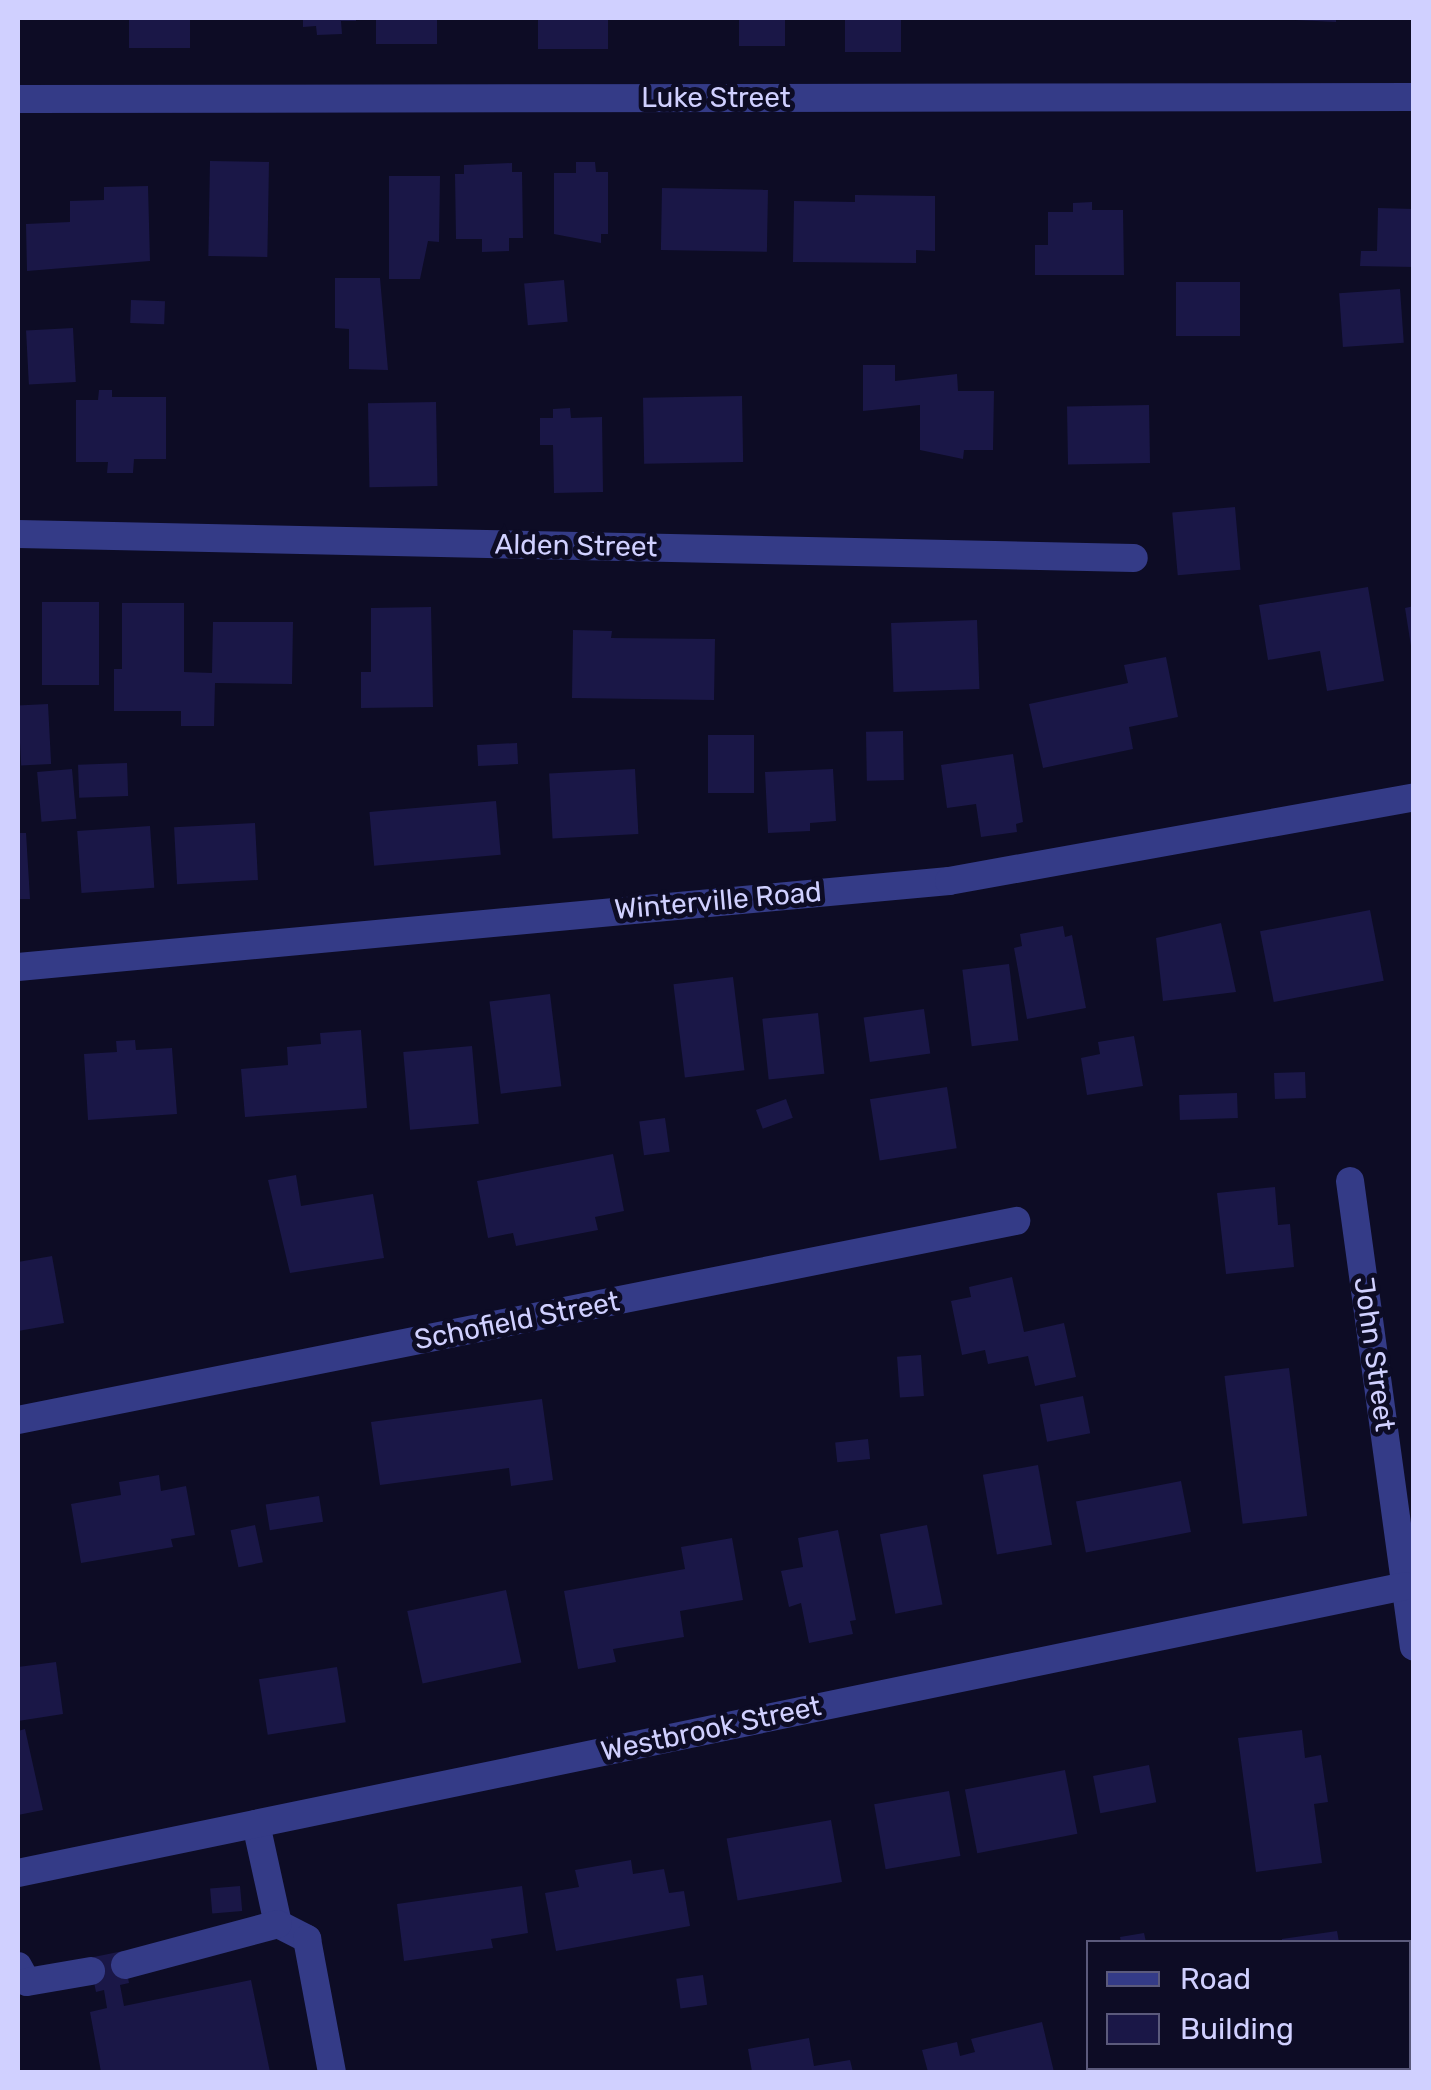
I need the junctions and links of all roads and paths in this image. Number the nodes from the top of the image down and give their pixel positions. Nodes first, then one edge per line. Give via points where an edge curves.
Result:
1 (1414, 97) edge
2 (18, 98) edge
3 (18, 534) edge
4 (1134, 558) dead end
5 (1414, 797) edge
6 (18, 966) edge
7 (1350, 1180) dead end
8 (1016, 1221) dead end
9 (18, 1420) edge
10 (1405, 1586) junction
11 (1414, 1647) edge
12 (256, 1824) junction
13 (18, 1873) edge
14 (278, 1924) junction
15 (126, 1965) dead end
16 (91, 1971) dead end
17 (21, 1978) edge
18 (332, 2072) edge

1 - 2 street, Luke Street
3 - 4 street, Alden Street
5 - 6 street, Winterville Road via 949,880
7 - 10 street, John Street
8 - 9 street, Schofield Street
10 - 11 street, John Street
10 - 12 street, Westbrook Street
12 - 13 street, Westbrook Street
12 - 14 street
14 - 15 street
14 - 18 street via 307,1940
16 - 17 street

